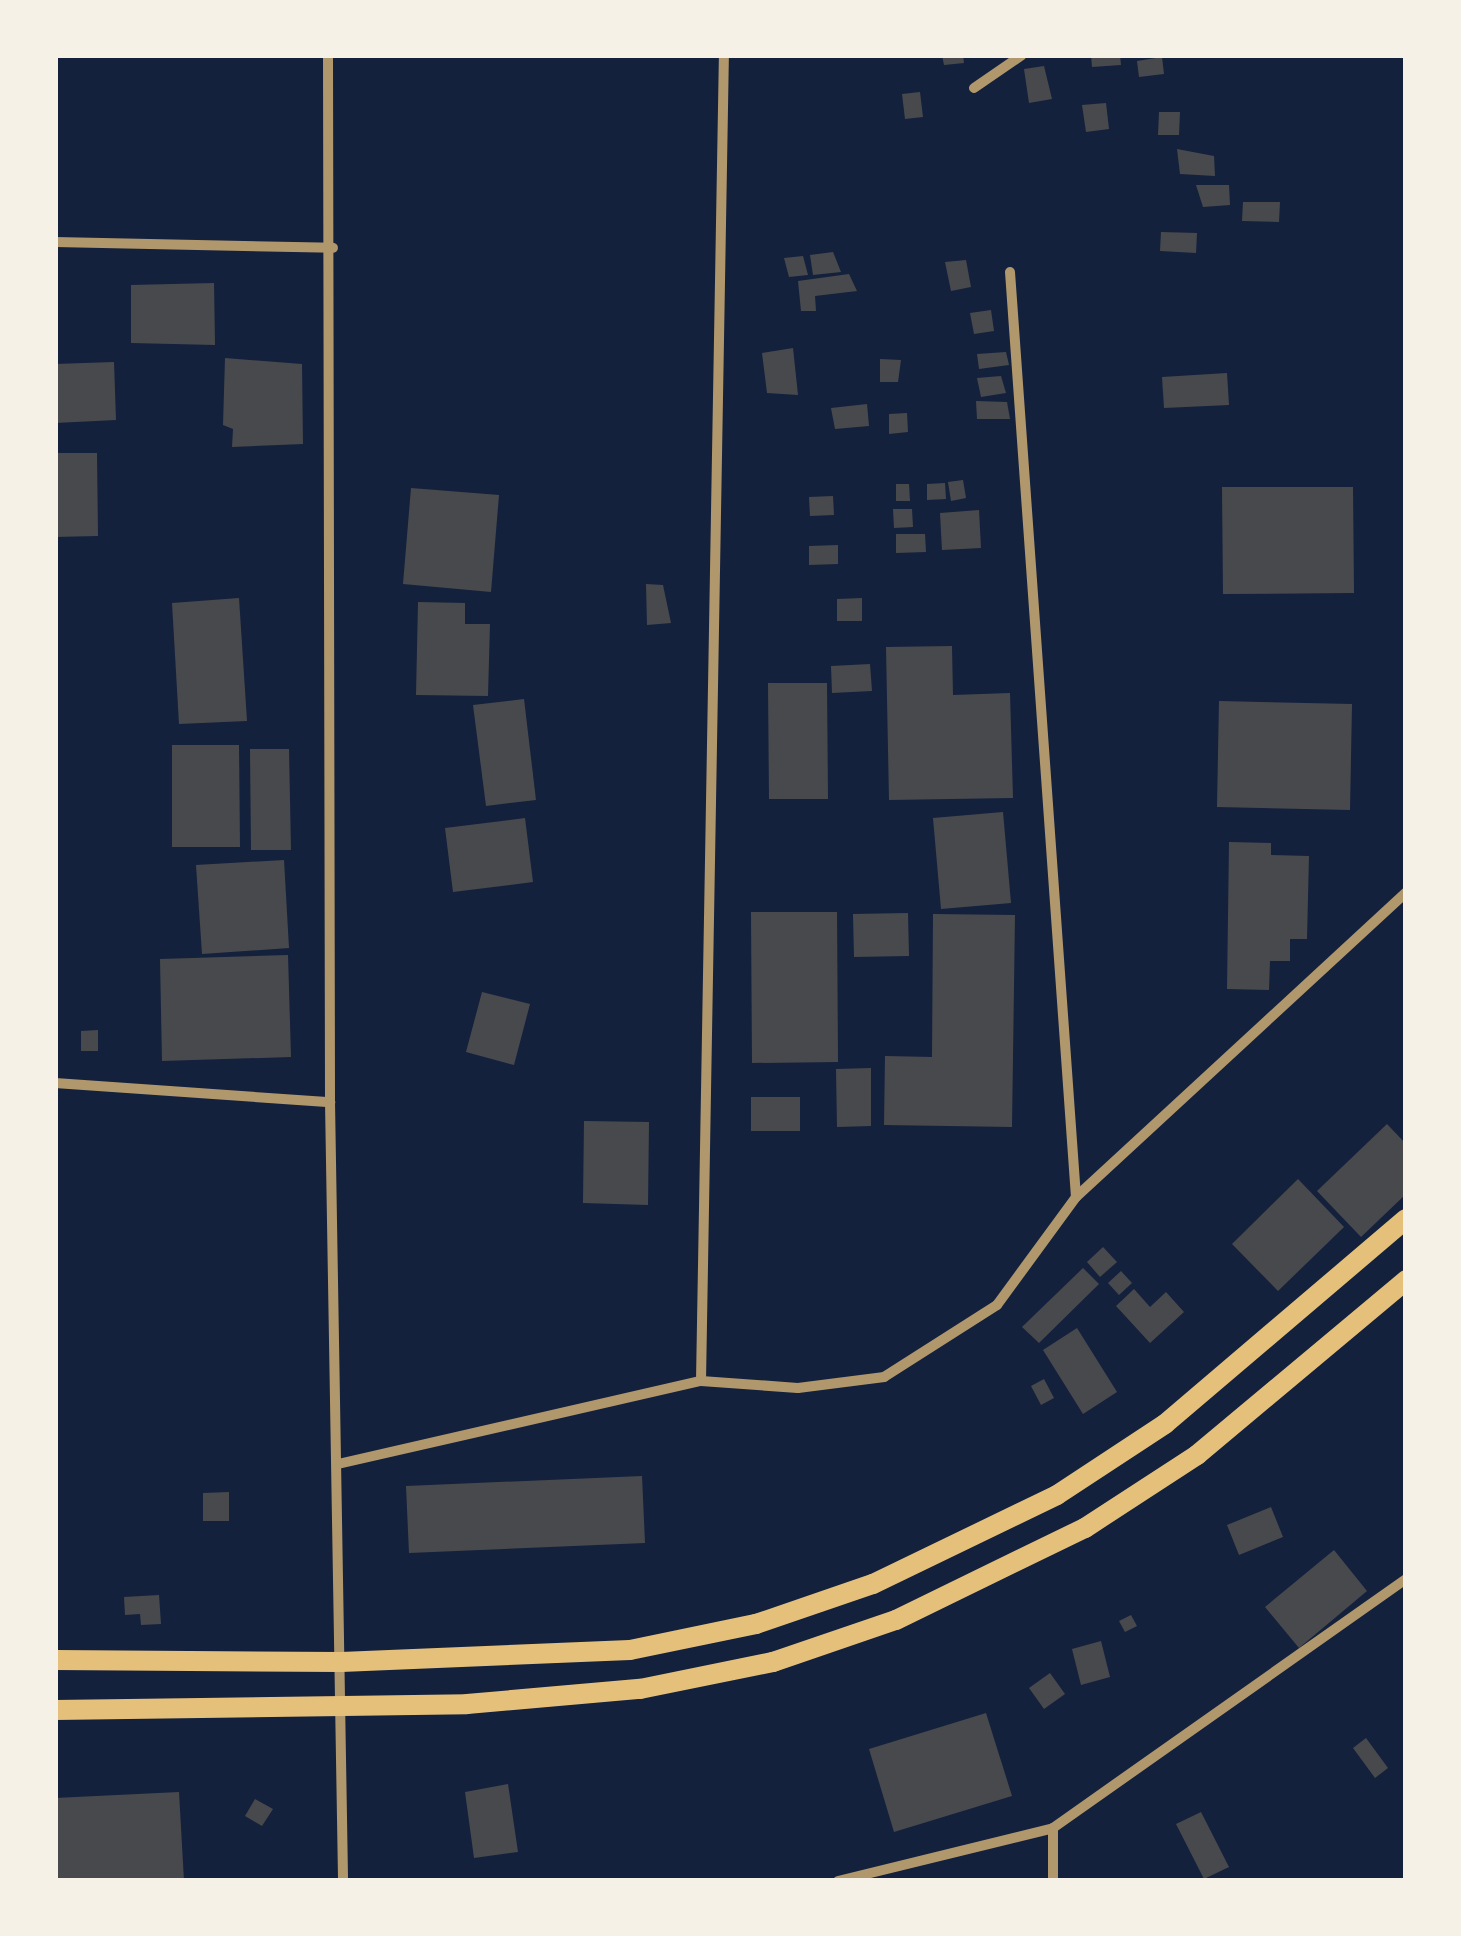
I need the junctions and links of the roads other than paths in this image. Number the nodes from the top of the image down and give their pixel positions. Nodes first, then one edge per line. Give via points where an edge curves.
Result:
1 (328, 55) edge
2 (724, 55) edge
3 (1022, 55) edge
4 (974, 88) dead end
5 (55, 242) edge
6 (333, 248) junction
7 (1010, 272) dead end
8 (1406, 893) edge
9 (55, 1083) edge
10 (330, 1102) junction
11 (1076, 1197) junction
12 (1406, 1219) edge
13 (1406, 1280) edge
14 (701, 1381) junction
15 (338, 1464) junction
16 (1406, 1580) edge
17 (55, 1660) edge
18 (341, 1662) junction
19 (343, 1709) junction
20 (55, 1710) edge
21 (1053, 1828) junction
22 (343, 1881) edge
23 (838, 1881) edge
24 (1053, 1881) edge

1 - 6 street
2 - 14 street
3 - 4 street
5 - 6 street
6 - 10 street
7 - 11 street
8 - 11 street
9 - 10 street
10 - 15 street
11 - 14 street via 997,1304 884,1377 798,1388
12 - 18 main road via 1164,1424 1056,1495 873,1584 756,1624 630,1650
13 - 19 main road via 1197,1455 1085,1528 896,1620 773,1662 640,1689
14 - 15 street
15 - 18 street
16 - 21 street
17 - 18 main road
18 - 19 street
19 - 20 main road
19 - 22 street
21 - 23 street
21 - 24 street

